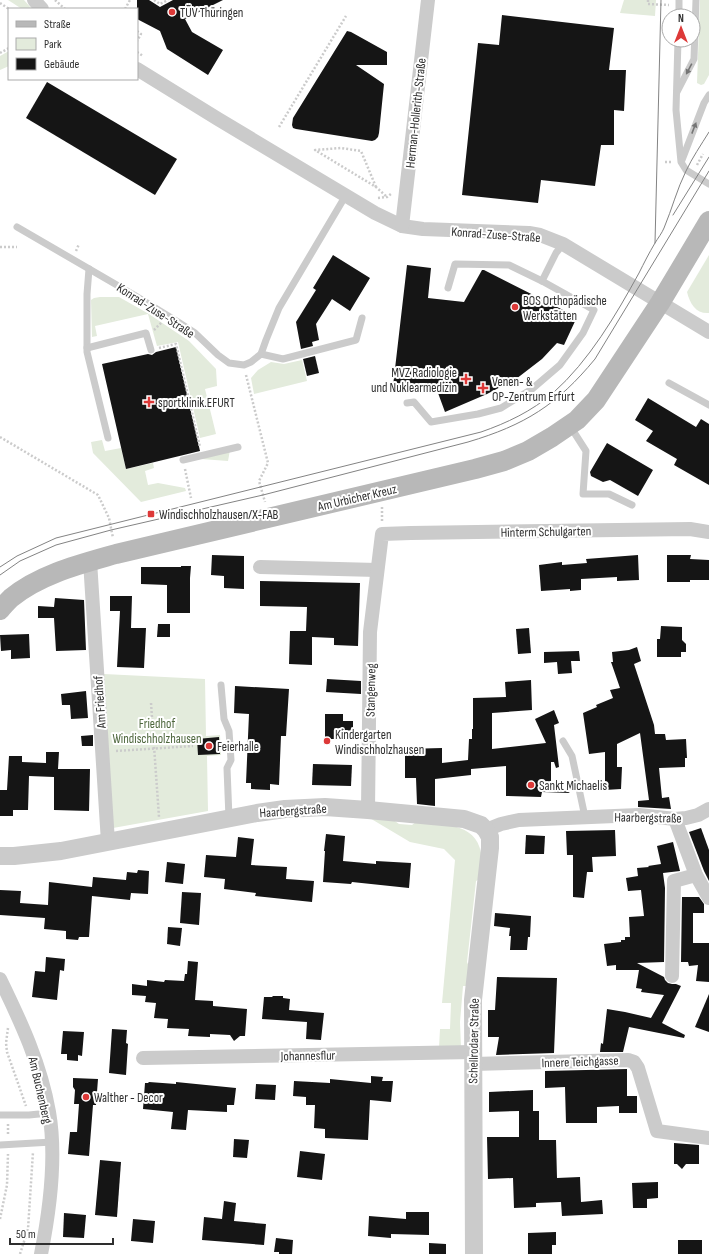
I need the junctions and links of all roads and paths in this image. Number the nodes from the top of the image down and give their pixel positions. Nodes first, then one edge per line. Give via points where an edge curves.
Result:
1 (34, 0) edge
2 (55, 0) edge
3 (154, 0) edge
4 (168, 0) edge
5 (428, 0) edge
6 (648, 0) edge
7 (696, 0) edge
8 (648, 4) dead end
9 (41, 8) edge
10 (64, 8) edge
11 (346, 16) dead end
12 (678, 48) edge
13 (138, 70) edge
14 (676, 94) junction
15 (709, 95) edge
16 (279, 127) dead end
17 (703, 154) dead end
18 (681, 162) junction
19 (696, 166) dead end
20 (709, 184) edge
21 (376, 187) junction
22 (394, 191) dead end
23 (341, 192) junction
24 (387, 197) junction
25 (378, 198) dead end
26 (709, 221) edge
27 (402, 226) junction
28 (17, 227) dead end
29 (562, 244) junction
30 (0, 247) edge
31 (17, 247) dead end
32 (89, 269) junction
33 (542, 280) junction
34 (448, 288) dead end
35 (660, 303) junction
36 (362, 318) dead end
37 (112, 332) dead end
38 (709, 332) edge
39 (114, 341) junction
40 (87, 348) junction
41 (151, 350) joint
42 (262, 354) junction
43 (244, 364) junction
44 (669, 383) dead end
45 (407, 403) dead end
46 (709, 406) edge
47 (570, 425) junction
48 (0, 437) edge
49 (108, 438) dead end
50 (238, 447) dead end
51 (202, 455) junction
52 (182, 460) joint
53 (191, 498) dead end
54 (632, 505) dead end
55 (382, 507) dead end
56 (269, 518) junction
57 (382, 529) junction
58 (709, 532) edge
59 (116, 554) junction
60 (90, 561) junction
61 (260, 567) dead end
62 (377, 570) junction
63 (0, 610) edge
64 (222, 685) dead end
65 (151, 703) dead end
66 (563, 741) dead end
67 (193, 746) dead end
68 (154, 749) junction
69 (115, 751) dead end
70 (709, 809) edge
71 (368, 810) junction
72 (586, 817) junction
73 (229, 818) junction
74 (675, 819) junction
75 (486, 830) junction
76 (160, 832) junction
77 (108, 842) junction
78 (0, 856) edge
79 (696, 875) junction
80 (709, 898) edge
81 (672, 976) dead end
82 (0, 979) edge
83 (11, 1003) junction
84 (143, 1058) dead end
85 (473, 1058) junction
86 (49, 1113) junction
87 (4, 1115) edge
88 (29, 1115) junction
89 (709, 1138) edge
90 (52, 1142) junction
91 (32, 1144) junction
92 (0, 1145) edge
93 (8, 1145) junction
94 (0, 1219) edge
95 (20, 1254) edge
96 (41, 1254) edge
97 (474, 1254) edge

1 - 9 street
2 - 10 path
3 - 4 path via 160,4
5 - 27 street, Herman-Hollerith-Straße
6 - 8 path
7 -> 14 lane via 694,59
11 - 16 path
12 - 14 lane
13 - 23 street, Konrad-Zuse-Straße
14 - 18 lane
18 -> 15 lane
17 - 19 path
18 - 20 lane via 686,170
21 - 21 path via 363,179 314,150 341,148 362,151
21 - 24 path
22 - 24 path
23 - 27 street, Konrad-Zuse-Straße
23 - 42 lane via 279,308
24 - 25 path
26 - 35 main road, Am Urbicher Kreuz
27 - 29 street, Konrad-Zuse-Straße via 529,233
28 - 32 lane, Konrad-Zuse-Straße
29 - 33 lane
29 - 35 street, Konrad-Zuse-Straße
30 - 31 path
32 - 40 lane
32 - 43 lane, Konrad-Zuse-Straße via 178,322 229,363
33 - 34 lane via 510,265 454,264
33 - 45 lane via 594,310 583,334 560,364 532,389 501,408 478,414 431,422 414,402
35 - 38 street
35 - 47 main road, Am Urbicher Kreuz via 596,400
36 - 42 lane via 356,340 283,359
37 - 39 lane
39 - 40 lane
39 - 41 lane via 146,333
40 - 49 lane
41 - 51 path via 176,344
42 - 43 lane
43 - 56 path via 268,462 259,481
44 - 46 lane
47 - 54 lane via 586,451 583,494 610,494
47 - 56 main road, Am Urbicher Kreuz via 528,451 504,461
48 - 59 path via 98,495 109,518
50 - 51 lane
51 - 52 lane
52 - 53 path
55 - 57 path
56 - 59 main road, Am Urbicher Kreuz
57 - 58 street, Hinterm Schulgarten via 412,533 690,529
57 - 62 street, Stangenweg
59 - 60 main road, Am Urbicher Kreuz
60 - 63 main road, Am Urbicher Kreuz via 54,573 30,586 11,598
60 - 77 street, Am Friedhof
61 - 62 street
62 - 71 street, Stangenweg via 370,632
64 - 73 lane via 224,719 229,731 231,760 227,768
65 - 68 path
66 - 72 lane via 572,756
67 - 68 path
68 - 69 path
68 - 76 path
70 - 74 street, Haarbergstraße via 698,815
71 - 73 street, Haarbergstraße via 325,806
71 - 75 street, Haarbergstraße via 464,819 481,825
72 - 74 street, Haarbergstraße via 639,815
72 - 75 street, Haarbergstraße via 519,820
73 - 76 street, Haarbergstraße
74 - 79 street
75 - 85 street, Schellrodaer Straße via 490,837 490,848 473,1000
76 - 77 street, Haarbergstraße
77 - 78 street, Haarbergstraße via 61,851
79 - 80 street
79 - 81 street via 674,881
82 - 83 street, Am Buchenberg
83 - 86 street, Am Buchenberg via 32,1051
83 - 88 path via 7,1052
84 - 85 street, Johannesflur
85 - 89 street, Innere Teichgasse via 634,1062 657,1131
85 - 97 street, Schellrodaer Straße
86 - 88 lane
86 - 90 street, Am Buchenberg
87 - 88 lane
87 - 93 path
90 - 91 lane
90 - 96 street, Am Buchenberg via 51,1184
91 - 93 lane
91 - 95 path via 28,1229
92 - 93 lane
93 - 94 path via 6,1185

